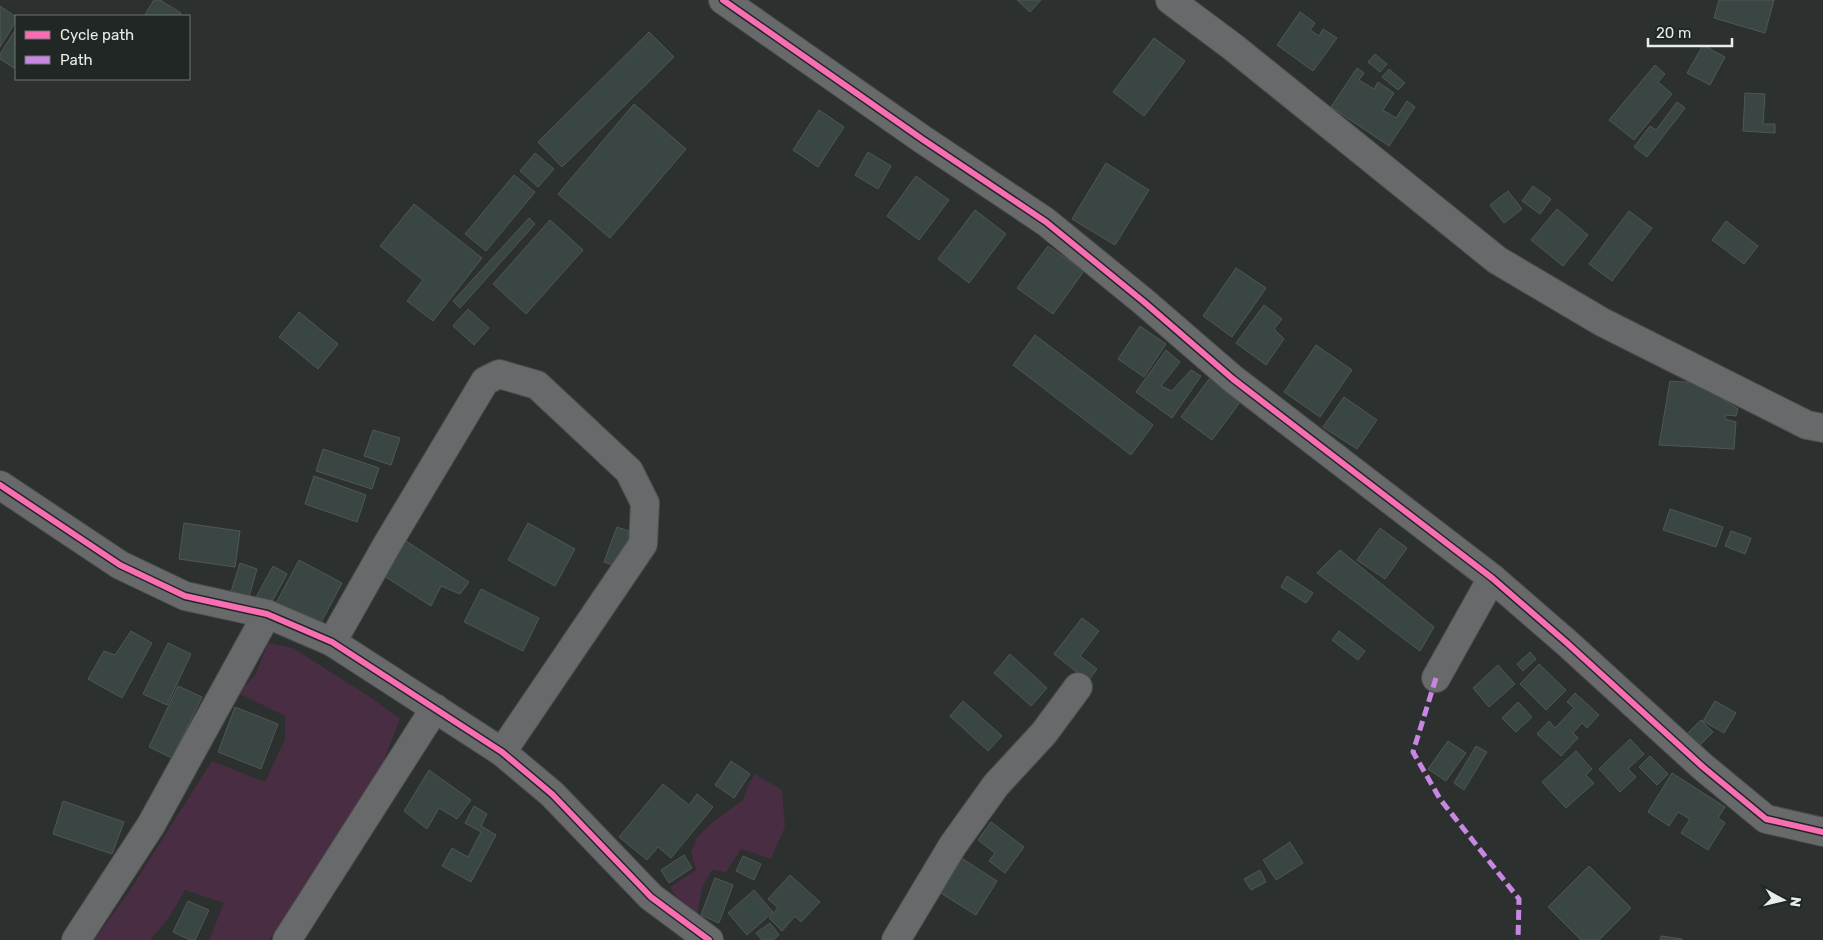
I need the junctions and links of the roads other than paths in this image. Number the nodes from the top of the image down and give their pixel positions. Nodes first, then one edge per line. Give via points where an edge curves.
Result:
1 (723, 0) edge
2 (1170, 0) edge
3 (1823, 428) edge
4 (0, 486) edge
5 (1492, 578) junction
6 (267, 614) junction
7 (332, 642) junction
8 (1436, 678) dead end
9 (1078, 687) dead end
10 (435, 708) junction
11 (502, 752) junction
12 (1823, 832) edge
13 (76, 940) edge
14 (288, 940) edge
15 (709, 940) edge
16 (896, 940) edge

1 - 5 street via 1046,222 1234,379
2 - 3 street via 1497,260 1602,322 1807,426
4 - 6 street via 120,564 185,596
5 - 8 street
5 - 12 street via 1703,767 1766,818
6 - 7 street
6 - 13 street via 152,825
7 - 10 street
7 - 11 street via 484,382 499,374 537,385 629,472 645,503 643,544
9 - 16 street via 1044,733 996,785 953,845
10 - 11 street
10 - 14 street
11 - 15 street via 552,794 651,897

